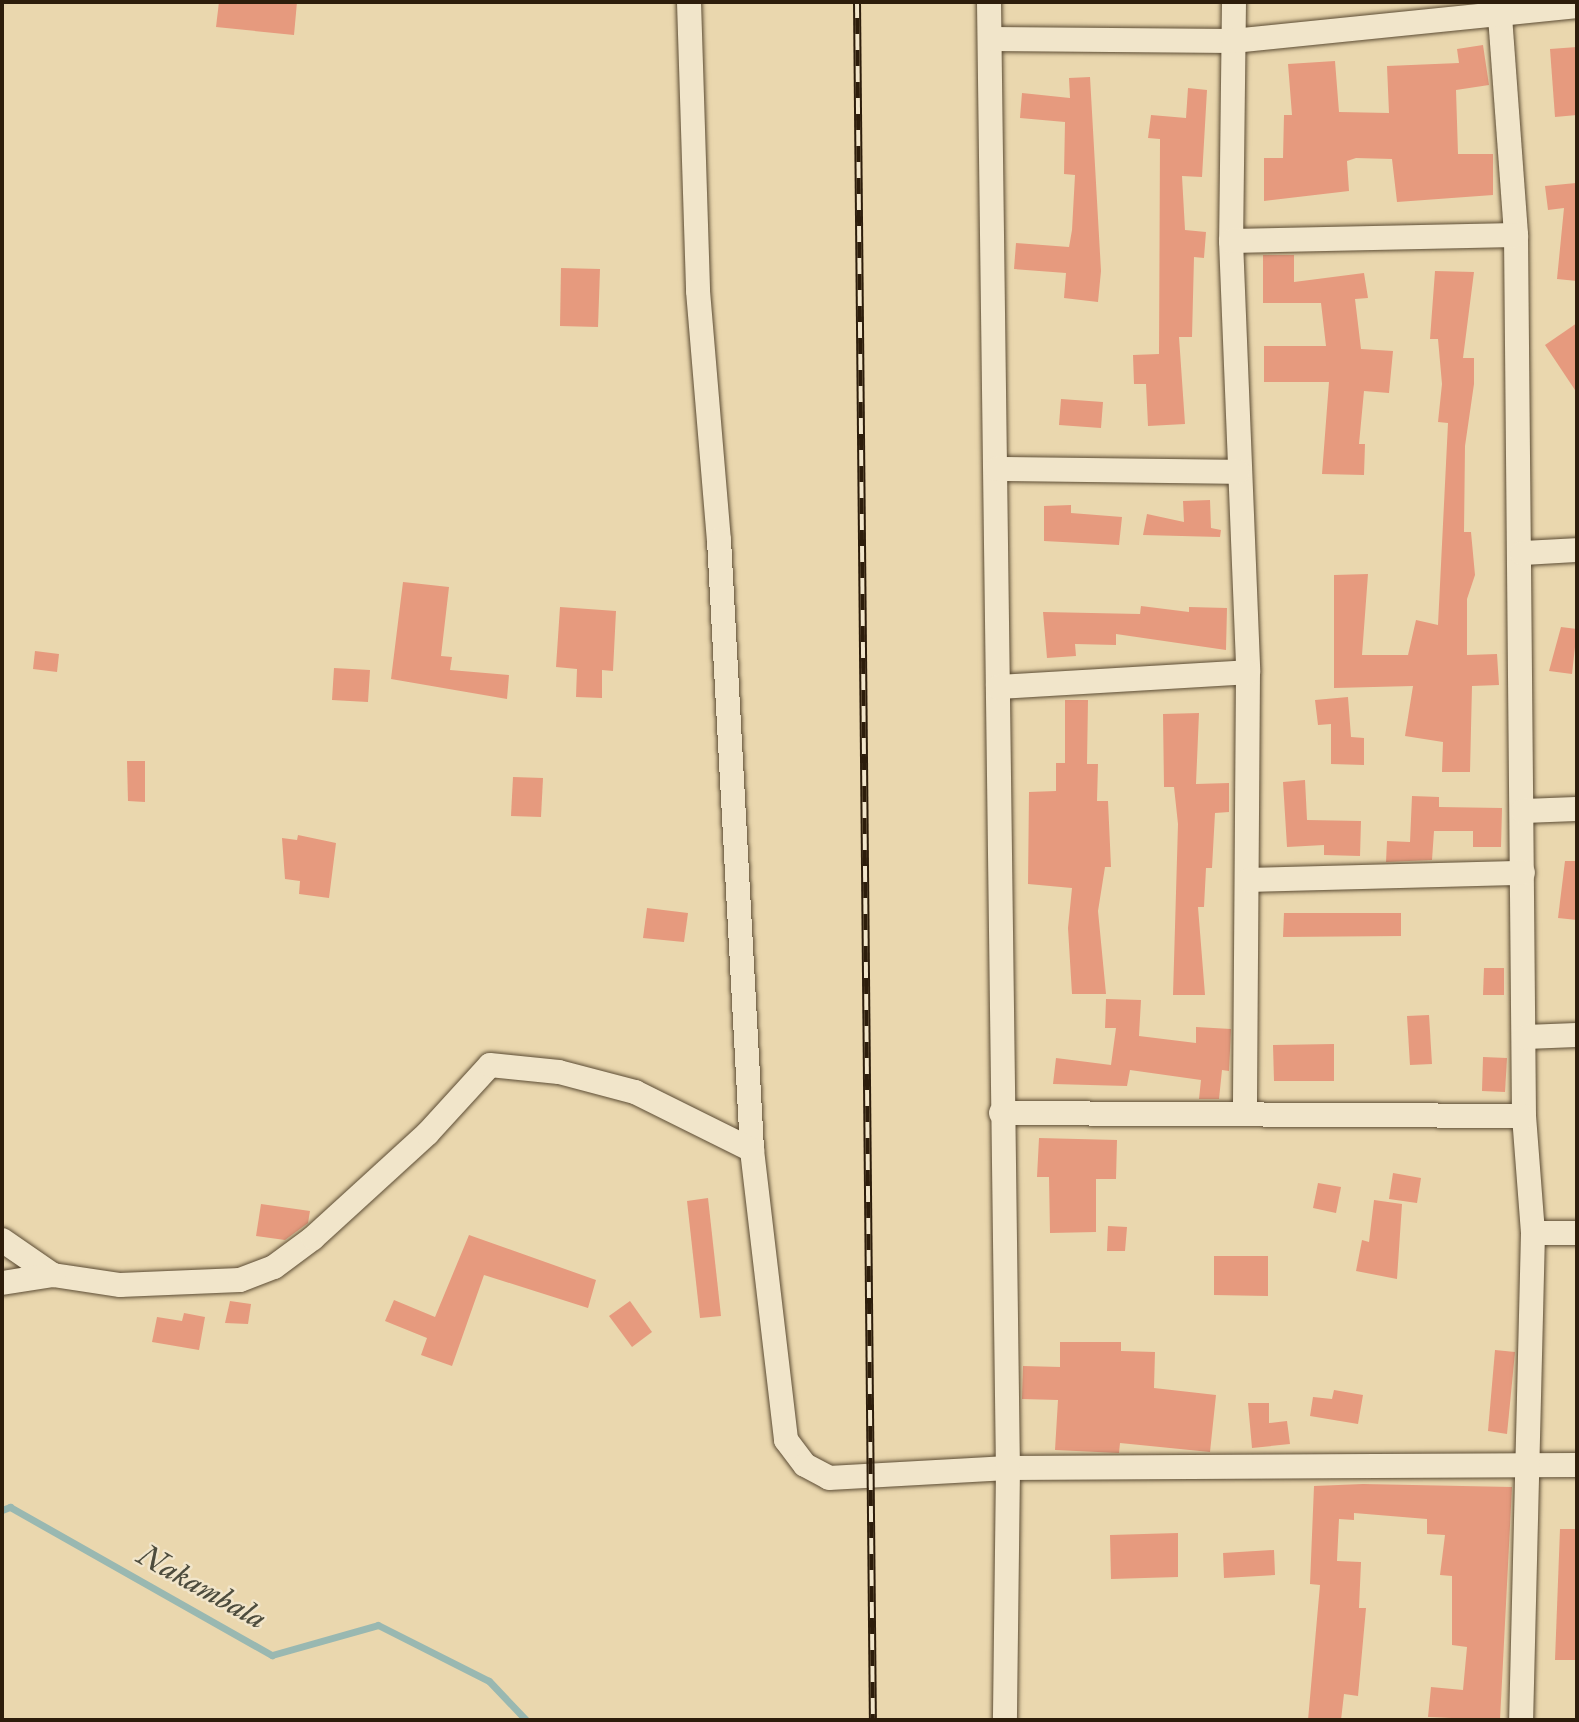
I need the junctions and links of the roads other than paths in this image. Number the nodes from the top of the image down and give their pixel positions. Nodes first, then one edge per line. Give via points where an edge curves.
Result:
1 (689, 2) edge
2 (989, 2) edge
3 (1234, 2) edge
4 (1577, 6) edge
5 (1500, 16) junction
6 (991, 39) junction
7 (1233, 41) junction
8 (1516, 235) junction
9 (1231, 241) junction
10 (997, 469) junction
11 (1238, 472) junction
12 (1577, 550) edge
13 (1522, 553) junction
14 (1248, 672) junction
15 (998, 687) junction
16 (1577, 809) edge
17 (1523, 811) junction
18 (1523, 873) junction
19 (1249, 880) junction
20 (1577, 1035) edge
21 (1525, 1037) junction
22 (1245, 1112) junction
23 (1001, 1113) junction
24 (1524, 1116) junction
25 (752, 1150) junction
26 (1533, 1233) junction
27 (1577, 1233) edge
28 (2, 1240) edge
29 (53, 1275) junction
30 (2, 1283) edge
31 (1577, 1465) edge
32 (1531, 1467) junction
33 (1008, 1468) junction
34 (1005, 1720) edge
35 (1521, 1720) edge

1 - 25 street via 698,291 719,540
2 - 6 street
3 - 7 street
4 - 5 street
5 - 7 street
5 - 8 street
6 - 7 street
6 - 10 street
7 - 9 street
8 - 9 street
8 - 13 street
9 - 11 street
10 - 11 street
10 - 15 street
11 - 14 street
12 - 13 street
13 - 17 street
14 - 15 street
14 - 19 street
15 - 23 street
16 - 17 street
17 - 18 street
18 - 19 street
18 - 21 street
19 - 22 street
20 - 21 street
21 - 24 street
22 - 23 street
22 - 24 street
23 - 33 street
24 - 26 street
25 - 29 street via 635,1092 559,1072 490,1065 427,1134 274,1268 240,1280 202,1283 120,1285
25 - 33 street via 786,1440 796,1456 828,1478
26 - 27 street
26 - 32 street
28 - 29 street
29 - 30 street
31 - 32 street
32 - 33 street
32 - 35 street
33 - 34 street

